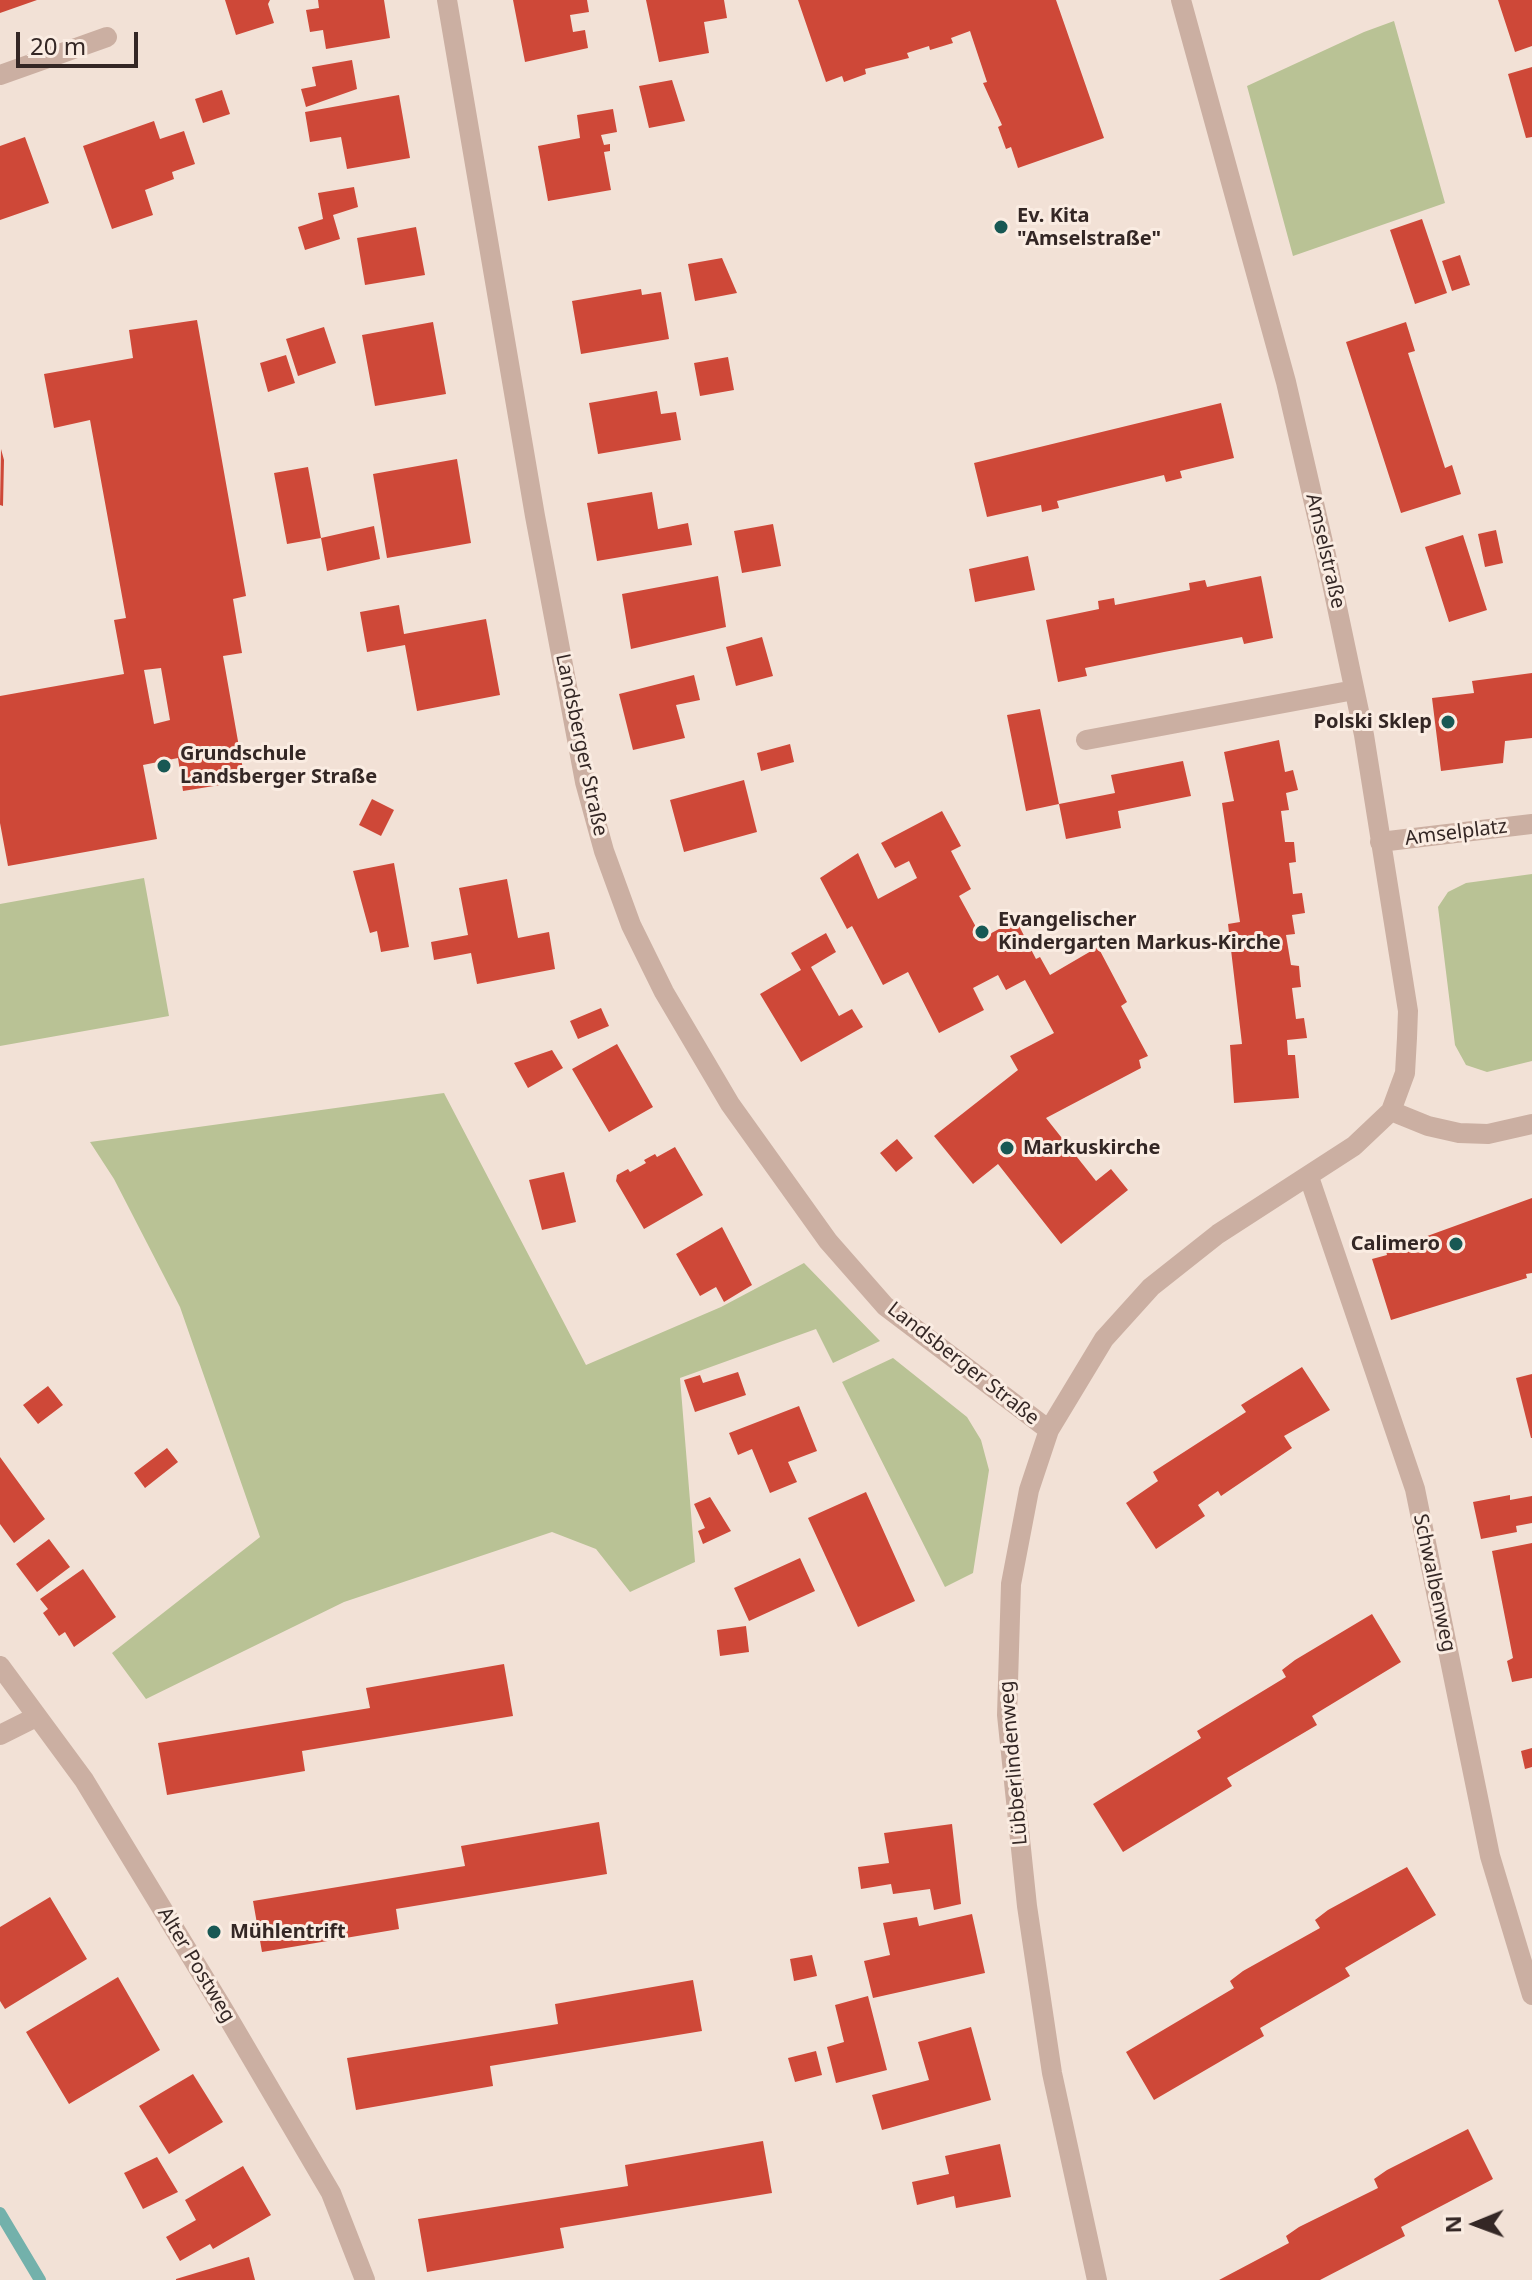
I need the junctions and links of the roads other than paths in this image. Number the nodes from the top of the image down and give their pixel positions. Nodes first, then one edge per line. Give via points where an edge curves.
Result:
1 (447, 0) edge
2 (1181, 0) edge
3 (107, 37) dead end
4 (0, 75) edge
5 (1354, 690) junction
6 (1086, 740) dead end
7 (1532, 824) edge
8 (1380, 842) junction
9 (1391, 1111) junction
10 (1532, 1124) edge
11 (1309, 1177) junction
12 (1049, 1430) junction
13 (0, 1666) edge
14 (36, 1717) junction
15 (0, 1735) edge
16 (1532, 1995) edge
17 (365, 2280) edge
18 (1097, 2280) edge

1 - 12 street, Landsberger Straße via 585,782 631,925 730,1104 828,1241 897,1316
2 - 5 street, Amselstraße via 1286,382
3 - 4 street
5 - 6 street
5 - 8 street, Amselstraße
7 - 8 street, Amselplatz
8 - 9 street, Amselstraße via 1408,1011 1405,1073
9 - 10 street via 1459,1133 1488,1134
9 - 11 street, Lübberlindenweg via 1354,1146
11 - 12 street, Lübberlindenweg via 1218,1234 1151,1287 1104,1339
11 - 16 street, Schwalbenweg via 1415,1489 1490,1856
12 - 18 street, Lübberlindenweg via 1029,1490 1011,1584 1007,1715 1052,2073
13 - 14 street, Alter Postweg
14 - 15 street
14 - 17 street, Alter Postweg via 84,1780 303,2144 331,2193

